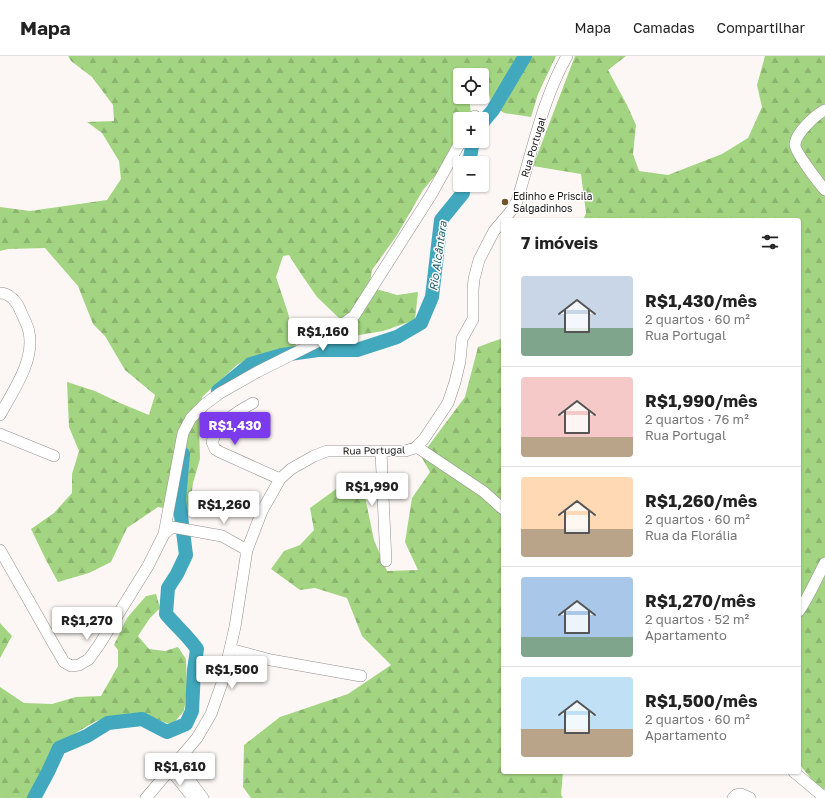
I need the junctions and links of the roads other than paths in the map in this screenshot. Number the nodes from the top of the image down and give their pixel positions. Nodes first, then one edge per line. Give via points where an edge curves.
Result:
1 (567, 56) edge
2 (825, 110) edge
3 (457, 148) edge
4 (825, 190) edge
5 (505, 218) edge
6 (501, 223) edge
7 (0, 293) edge
8 (253, 403) dead end
9 (0, 415) edge
10 (0, 434) edge
11 (417, 447) junction
12 (381, 452) junction
13 (54, 456) dead end
14 (280, 479) junction
15 (501, 507) edge
16 (176, 530) junction
17 (0, 550) edge
18 (247, 550) junction
19 (386, 561) dead end
20 (825, 563) edge
21 (801, 608) edge
22 (230, 649) junction
23 (360, 676) dead end
24 (173, 766) junction
25 (796, 774) edge
26 (146, 798) edge
27 (193, 798) edge
28 (203, 798) edge
29 (733, 798) edge
30 (750, 798) edge
31 (825, 798) edge

1 - 5 street, Rua Portugal via 541,119 516,201
2 - 4 street via 801,132 795,144 800,157
3 - 16 street via 431,196 354,316 323,339 220,393 191,418 183,433
6 - 11 street, Rua Portugal via 479,260 474,279 473,319 462,339 460,361 448,403
7 - 9 street via 10,296 19,307 29,332 30,349 26,364
8 - 14 street via 219,428 212,442 215,449 220,452
10 - 13 street
11 - 12 street, Rua Portugal via 405,451
11 - 15 street via 484,492
12 - 14 street, Rua Portugal via 326,451 291,469
12 - 19 street
14 - 18 street, Rua Portugal via 262,511
16 - 17 street via 148,566 89,659 71,666 64,662
16 - 18 street via 222,536
18 - 22 street, Rua Portugal
20 - 21 street
22 - 23 street via 271,660
22 - 24 street, Rua Portugal via 211,714 197,738
24 - 26 street, Rua Portugal
24 - 27 street
24 - 28 street
25 - 31 street
29 - 30 street via 738,794

